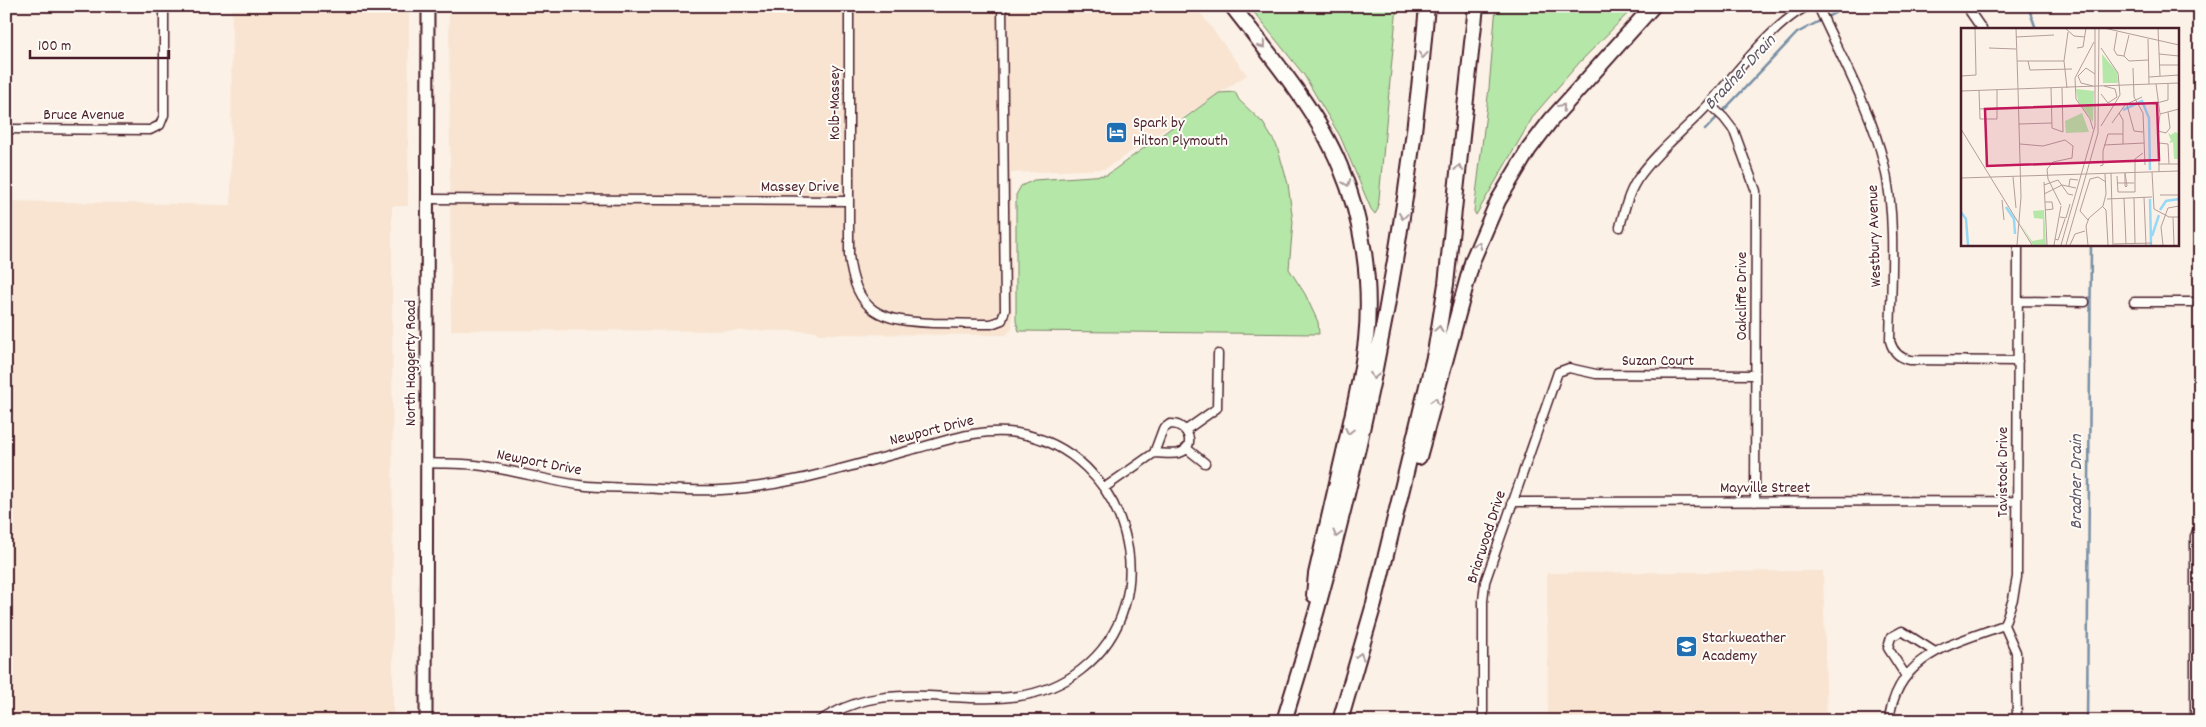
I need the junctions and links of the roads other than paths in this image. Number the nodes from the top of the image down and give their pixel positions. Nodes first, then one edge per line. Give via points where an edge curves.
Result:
1 (164, 6) edge
2 (428, 6) edge
3 (849, 6) edge
4 (1002, 6) edge
5 (1232, 6) edge
6 (1427, 6) edge
7 (1476, 6) edge
8 (1654, 6) edge
9 (1808, 6) edge
10 (1818, 6) edge
11 (1966, 6) edge
12 (1981, 28) edge
13 (1709, 104) junction
14 (6, 129) edge
15 (428, 199) junction
16 (849, 200) junction
17 (1620, 227) dead end
18 (2018, 245) edge
19 (2018, 302) junction
20 (2085, 302) dead end
21 (2134, 302) dead end
22 (2200, 302) edge
23 (1218, 354) dead end
24 (2018, 361) junction
25 (1561, 370) joint
26 (1755, 375) junction
27 (1186, 430) junction
28 (1186, 448) junction
29 (1154, 453) junction
30 (427, 463) junction
31 (1205, 463) dead end
32 (1104, 488) junction
33 (1401, 496) junction
34 (2017, 501) junction
35 (1512, 502) junction
36 (1755, 502) junction
37 (2200, 522) edge
38 (2004, 625) junction
39 (1308, 643) junction
40 (1935, 652) junction
41 (1906, 676) junction
42 (426, 721) edge
43 (820, 721) edge
44 (1284, 721) edge
45 (1340, 721) edge
46 (1483, 721) edge
47 (1889, 721) edge
48 (2017, 721) edge
49 (2195, 721) edge

1 - 14 street, Bruce Avenue via 164,115 160,125 150,130
2 - 15 main road, North Haggerty Road
3 - 16 street, Kolb-Massey
4 - 16 street, Massey Drive via 1005,310 1002,320 991,324 903,322 872,308 858,291 850,270
5 -> 39 highway via 1324,133 1340,165 1356,208 1367,281 1362,366 1316,574
6 -> 39 highway via 1396,266 1355,468
33 -> 7 highway via 1435,353 1446,284
33 -> 8 highway via 1418,463 1473,259 1498,201 1529,149 1551,120
9 - 13 street via 1782,24
10 - 24 street, Westbury Avenue via 1868,116 1884,164 1890,209 1892,347 1900,357 1910,360
11 - 12 street
13 - 17 street via 1636,181
13 - 26 street, Oakcliffe Drive via 1734,131 1756,191
15 - 16 street, Massey Drive
15 - 30 main road, North Haggerty Road
18 - 19 street, Tavistock Drive
19 - 20 street
19 - 24 street, Tavistock Drive
21 - 22 street
23 - 27 street via 1217,408
24 - 34 street, Tavistock Drive
25 - 26 street, Suzan Court via 1570,368 1596,374
25 - 35 street, Briarwood Drive via 1556,375
26 - 36 street, Oakcliffe Drive
27 - 28 street via 1189,441
27 - 29 street via 1176,424 1166,426
28 - 29 street via 1179,453
28 - 31 street
29 - 32 street
30 - 32 street, Newport Drive via 476,465 586,486 721,490 779,483 970,434 1006,432 1032,437 1061,449 1091,472
30 - 42 main road, North Haggerty Road
32 - 43 street, Newport Drive via 1124,530 1129,582 1118,624 1098,655 1080,671 1053,687 1021,697 880,698 851,704
45 -> 33 highway
34 - 36 street, Mayville Street
34 - 38 street, Tavistock Drive via 2016,588
35 - 36 street, Mayville Street
35 - 46 street, Briarwood Drive via 1483,592
37 - 49 street via 2195,537
38 - 40 street
38 - 48 street via 2016,652
39 - 44 highway
40 - 41 street
40 - 41 street via 1902,631 1891,637 1888,648
41 - 47 street via 1894,698

